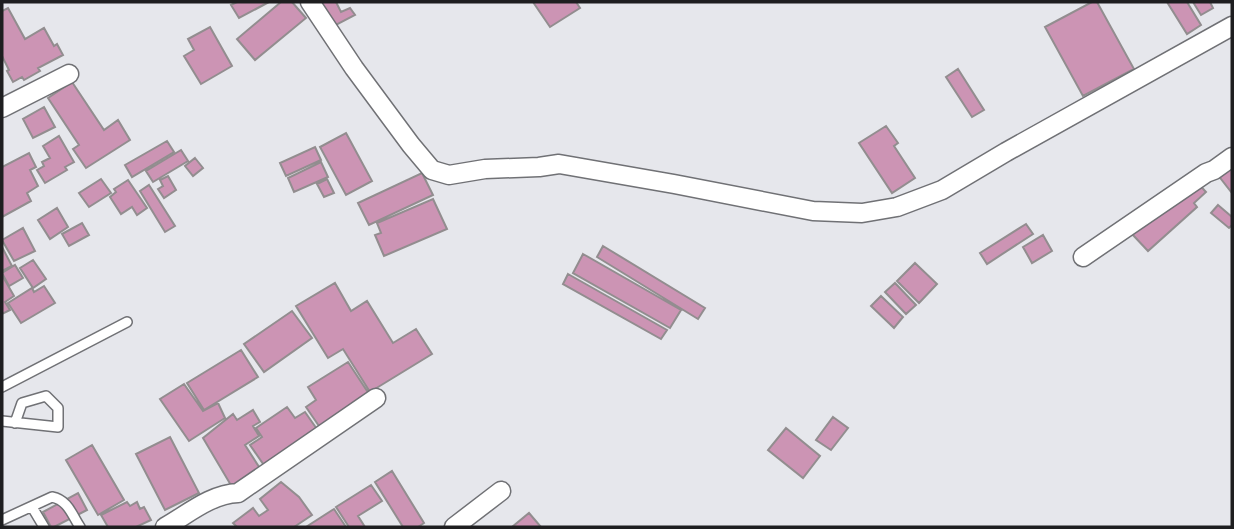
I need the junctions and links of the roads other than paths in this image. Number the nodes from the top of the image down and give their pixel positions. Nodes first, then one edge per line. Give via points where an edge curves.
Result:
1 (310, 2) edge
2 (1232, 26) edge
3 (69, 74) dead end
4 (2, 108) edge
5 (1232, 157) edge
6 (1083, 257) dead end
7 (127, 322) dead end
8 (2, 387) edge
9 (376, 398) dead end
10 (2, 421) edge
11 (15, 423) junction
12 (501, 491) dead end
13 (32, 507) junction
14 (2, 520) edge
15 (44, 527) edge
16 (80, 527) edge
17 (165, 527) edge
18 (454, 527) edge

1 - 2 street via 432,170 449,175 559,164 813,211 862,213 897,207 942,190
3 - 4 street
5 - 6 street
7 - 8 lane
9 - 17 street via 238,492 208,501
10 - 11 lane
11 - 11 lane via 58,427 58,408 46,396 22,403
12 - 18 street
13 - 14 lane
13 - 15 lane
13 - 16 lane via 59,498

